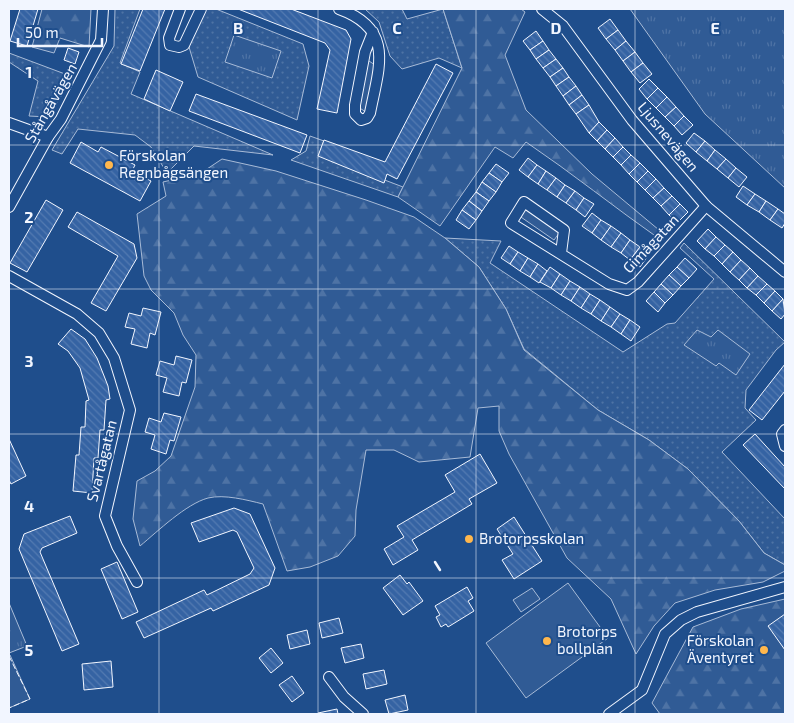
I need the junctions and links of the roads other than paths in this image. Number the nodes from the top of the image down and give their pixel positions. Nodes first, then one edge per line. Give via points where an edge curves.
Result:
1 (103, 9) edge
2 (180, 9) edge
3 (201, 9) edge
4 (339, 9) edge
5 (542, 9) edge
6 (373, 32) junction
7 (9, 123) edge
8 (48, 137) junction
9 (9, 206) edge
10 (706, 206) junction
11 (561, 253) junction
12 (784, 269) edge
13 (9, 276) edge
14 (785, 430) edge
15 (785, 446) edge
16 (137, 582) dead end
17 (785, 587) edge
18 (329, 677) dead end
19 (363, 714) edge
20 (609, 714) edge

1 - 8 street, Stångåvägen via 102,40 74,96
2 - 3 street via 169,38 170,45 174,47 184,45
4 - 6 street via 363,20
5 - 10 street, Ljusnevägen via 563,26 632,120
6 - 6 street via 380,44 381,60 370,113 362,120 355,114 355,106 365,52
7 - 8 street
8 - 9 street, Stångåvägen
10 - 11 street, Gimågatan via 638,282 627,290 609,284
10 - 12 street, Ljusnevägen
11 - 11 street, Gimågatan via 564,230 524,202 511,223
13 - 16 street, Svartågatan via 77,314 99,333 114,358 130,410 104,516
14 - 15 street via 782,434
17 - 20 street via 697,612 681,620 665,634 642,690
18 - 19 street

